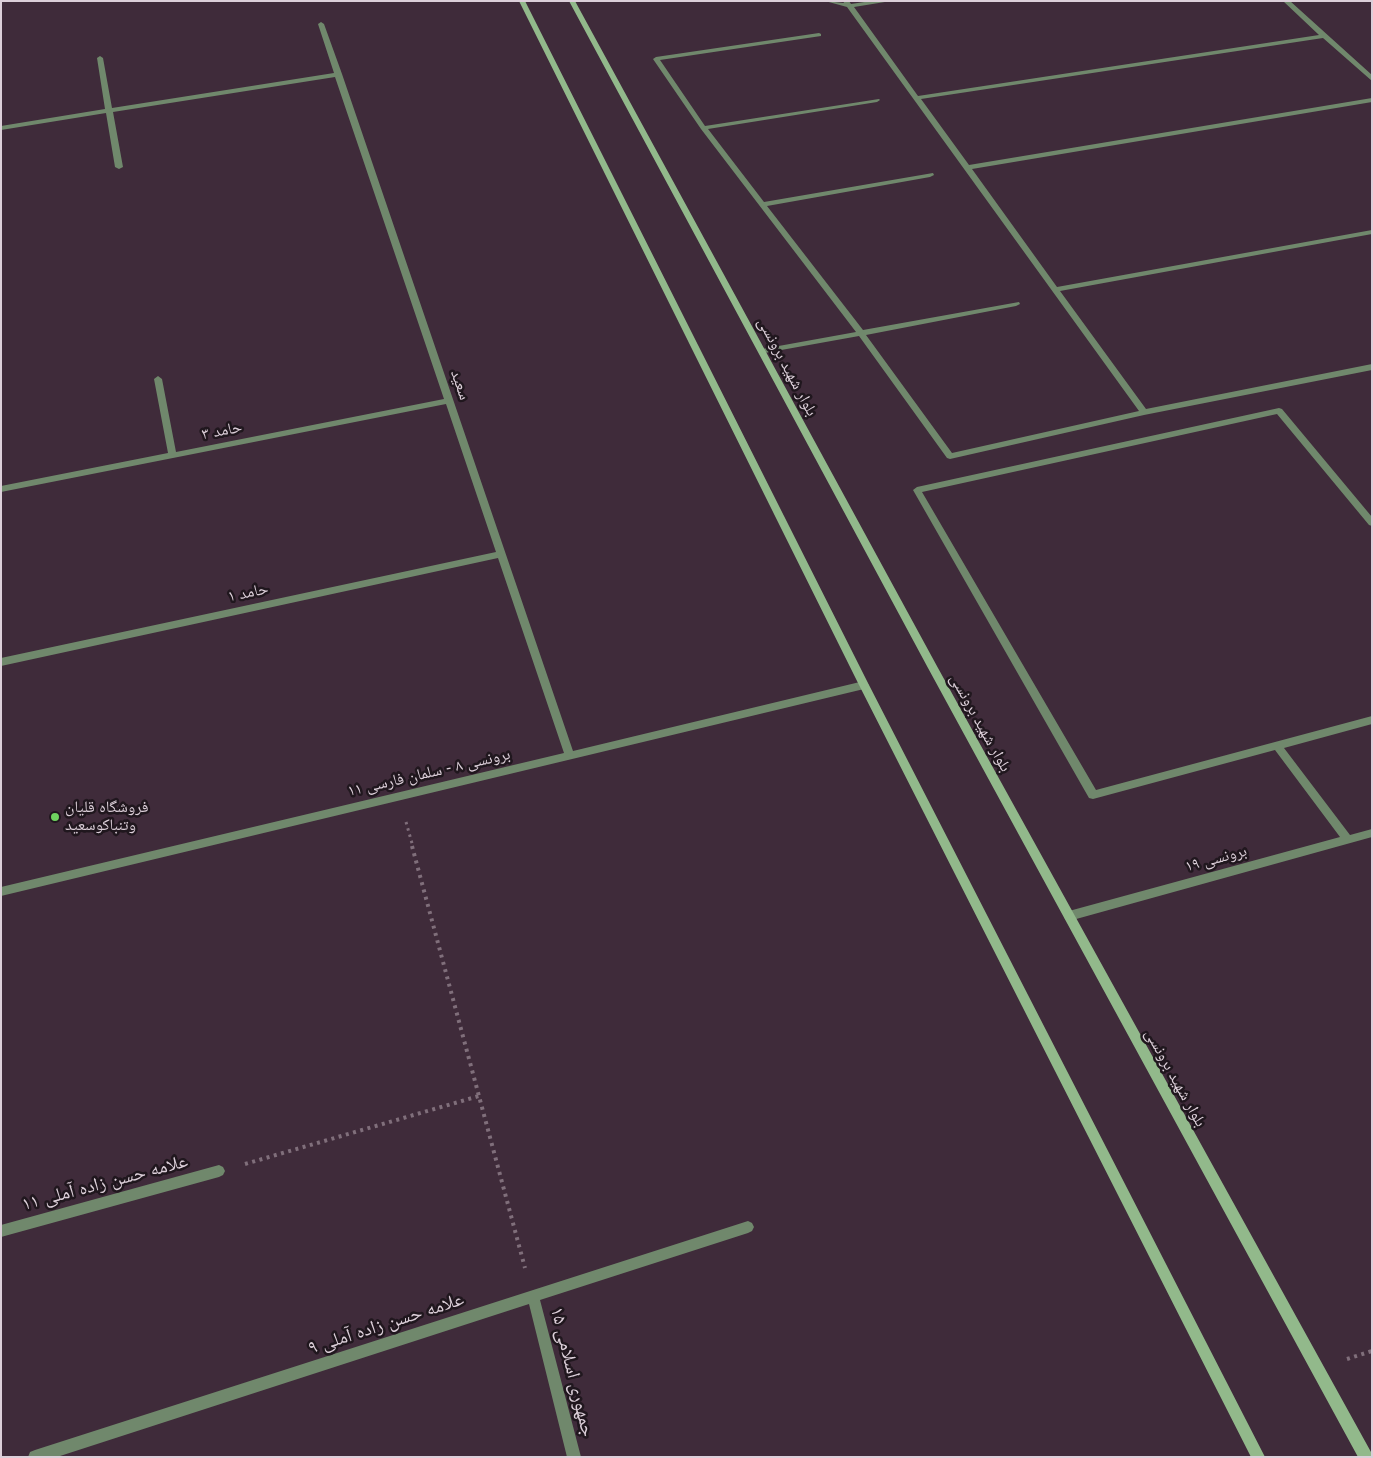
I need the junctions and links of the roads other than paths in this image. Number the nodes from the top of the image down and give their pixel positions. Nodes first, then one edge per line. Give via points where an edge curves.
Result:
1 (522, 1) edge
2 (572, 1) edge
3 (828, 1) edge
4 (888, 1) edge
5 (1286, 1) edge
6 (848, 4) edge
7 (321, 24) dead end
8 (819, 35) dead end
9 (1324, 36) junction
10 (100, 58) dead end
11 (339, 74) junction
12 (1372, 79) edge
13 (916, 98) junction
14 (877, 100) dead end
15 (1372, 100) edge
16 (109, 111) junction
17 (1, 128) edge
18 (703, 128) junction
19 (119, 167) dead end
20 (966, 168) junction
21 (930, 175) dead end
22 (763, 204) junction
23 (1372, 232) edge
24 (1054, 290) junction
25 (1016, 304) dead end
26 (861, 333) junction
27 (762, 352) junction
28 (1372, 367) edge
29 (158, 379) dead end
30 (449, 401) junction
31 (1144, 412) junction
32 (173, 456) junction
33 (1, 489) edge
34 (1372, 523) edge
35 (501, 554) junction
36 (1, 662) edge
37 (864, 685) junction
38 (1372, 720) edge
39 (1277, 746) junction
40 (570, 756) junction
41 (1372, 833) edge
42 (1348, 840) junction
43 (1, 892) edge
44 (1069, 916) junction
45 (219, 1171) road end
46 (748, 1227) dead end
47 (1, 1231) edge
48 (533, 1296) junction
49 (35, 1457) edge
50 (574, 1457) edge
51 (1258, 1457) edge
52 (1366, 1457) edge

1 - 37 street
2 - 27 street, بلوار شهید برونسی
3 - 6 street
4 - 6 street
5 - 9 street
6 - 13 street
7 - 11 street, سعید
8 - 18 street via 656,59
9 - 12 street
9 - 13 street
10 - 16 street
11 - 16 street
11 - 30 street, سعید
13 - 20 street
14 - 18 street
15 - 20 street
16 - 17 street
16 - 19 street
18 - 22 street
20 - 24 street
21 - 22 street
22 - 26 street
23 - 24 street
24 - 31 street
25 - 26 street
26 - 27 street
26 - 31 street via 950,456
27 - 44 street, بلوار شهید برونسی
28 - 31 street
29 - 32 street
30 - 32 street, حامد ۳
30 - 35 street, سعید
32 - 33 street, حامد ۳
34 - 39 street via 1279,411 917,490 1093,795
35 - 36 street, حامد ۱
35 - 40 street, سعید
37 - 40 street, برونسی ۸ - سلمان فارسی ۱۱
37 - 51 street
38 - 39 street
39 - 42 street
40 - 43 street, برونسی ۸ - سلمان فارسی ۱۱
41 - 42 street, برونسی ۱۹
42 - 44 street, برونسی ۱۹
44 - 52 street, بلوار شهید برونسی
45 - 47 street, علامه حسن زاده آملی ۱۱
46 - 48 street, علامه حسن زاده آملی ۹
48 - 49 street, علامه حسن زاده آملی ۹
48 - 50 street, جمهوری اسلامی ۱۵

